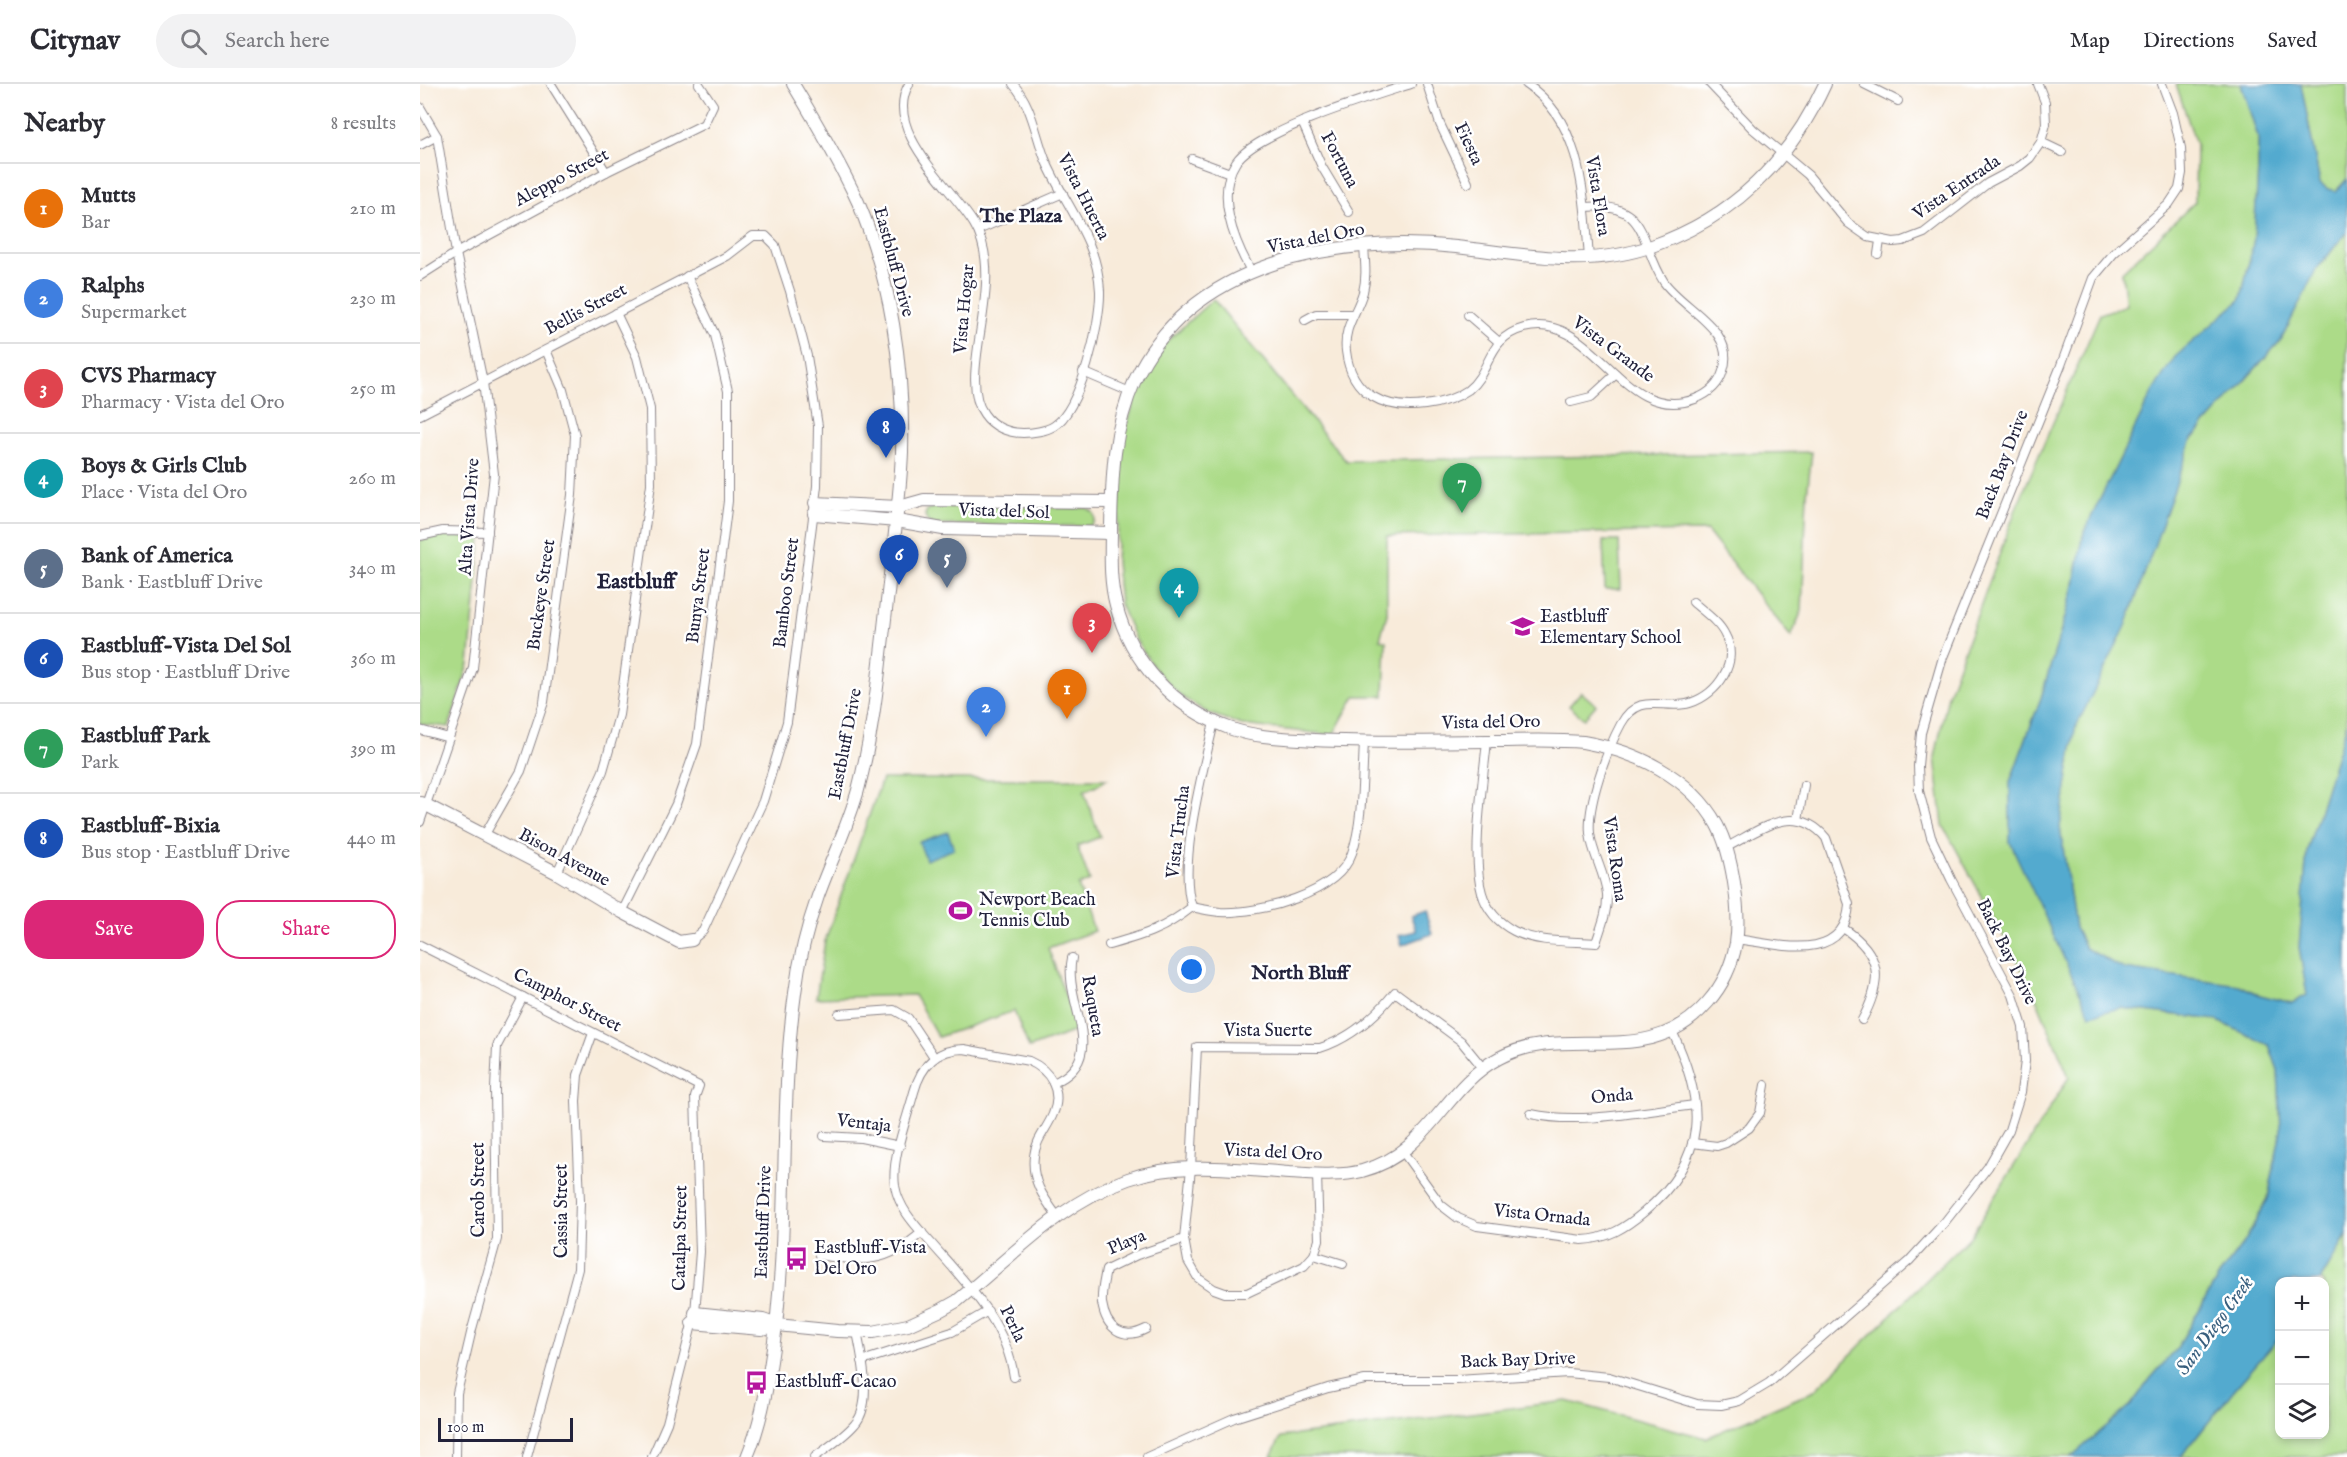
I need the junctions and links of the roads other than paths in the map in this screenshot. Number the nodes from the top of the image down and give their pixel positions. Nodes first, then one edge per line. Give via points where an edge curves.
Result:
1 (551, 84) edge
2 (699, 84) edge
3 (792, 84) edge
4 (909, 84) edge
5 (1013, 84) edge
6 (1411, 84) edge
7 (1427, 84) edge
8 (1526, 84) edge
9 (1710, 84) edge
10 (1825, 84) edge
11 (1864, 84) edge
12 (2038, 84) edge
13 (2162, 84) edge
14 (1898, 102) dead end
15 (420, 107) edge
16 (1302, 122) junction
17 (437, 136) junction
18 (2041, 142) junction
19 (420, 145) edge
20 (2061, 152) dead end
21 (1784, 154) junction
22 (1192, 159) dead end
23 (606, 172) junction
24 (1230, 173) junction
25 (1468, 183) dead end
26 (1063, 193) junction
27 (1585, 207) junction
28 (1349, 212) dead end
29 (978, 230) junction
30 (766, 237) joint
31 (1880, 241) junction
32 (1364, 247) junction
33 (1650, 247) junction
34 (456, 253) junction
35 (1878, 254) dead end
36 (1589, 258) junction
37 (1251, 271) junction
38 (420, 276) edge
39 (687, 276) junction
40 (616, 313) junction
41 (1352, 314) junction
42 (1468, 315) dead end
43 (1305, 320) dead end
44 (1499, 342) junction
45 (546, 350) junction
46 (1083, 372) junction
47 (1616, 375) junction
48 (483, 382) junction
49 (1130, 392) junction
50 (1571, 402) dead end
51 (420, 415) edge
52 (1053, 427) joint
53 (1111, 502) junction
54 (898, 507) junction
55 (814, 508) junction
56 (897, 521) junction
57 (488, 532) junction
58 (1111, 533) junction
59 (420, 536) edge
60 (1693, 602) dead end
61 (1214, 722) junction
62 (420, 730) edge
63 (449, 738) junction
64 (1487, 741) junction
65 (1364, 743) junction
66 (1611, 747) junction
67 (1804, 785) dead end
68 (423, 804) edge
69 (1798, 820) junction
70 (420, 822) edge
71 (484, 836) junction
72 (1726, 847) junction
73 (557, 873) junction
74 (1192, 907) junction
75 (622, 912) junction
76 (1843, 928) junction
77 (1737, 939) junction
78 (692, 940) joint
79 (420, 945) edge
80 (1109, 945) dead end
81 (1072, 958) dead end
82 (524, 996) junction
83 (839, 1014) dead end
84 (1862, 1020) dead end
85 (1672, 1031) junction
86 (593, 1033) junction
87 (934, 1057) junction
88 (1483, 1068) junction
89 (1053, 1083) junction
90 (1765, 1085) dead end
91 (699, 1086) joint
92 (1695, 1105) junction
93 (1531, 1114) dead end
94 (824, 1136) dead end
95 (1692, 1143) junction
96 (900, 1146) junction
97 (1403, 1152) junction
98 (1191, 1168) junction
99 (1317, 1174) junction
100 (1056, 1216) junction
101 (922, 1232) junction
102 (1184, 1239) junction
103 (819, 1255) dead end
104 (1314, 1255) junction
105 (1343, 1264) dead end
106 (971, 1289) junction
107 (988, 1311) junction
108 (694, 1318) junction
109 (777, 1325) junction
110 (1146, 1329) dead end
111 (857, 1332) junction
112 (862, 1361) junction
113 (1014, 1377) dead end
114 (456, 1457) edge
115 (527, 1457) edge
116 (652, 1457) edge
117 (747, 1457) edge
118 (815, 1457) edge
119 (1146, 1457) edge

1 - 23 street
2 - 23 street, Aleppo Street via 713,105 704,124
3 - 54 street, Eastbluff Drive via 839,162 859,205 886,291 902,405
4 - 29 street, Vista Hogar via 903,111 911,140
5 - 26 street, Vista Huerta via 1026,102 1044,157
6 - 16 street
7 - 25 street, Fiesta via 1440,124
8 - 27 street, Vista Flora via 1544,98 1563,126 1577,160
9 - 21 street via 1734,111
10 - 21 street, Vista del Oro
11 - 14 street
12 - 18 street via 2046,114
13 - 119 street, Back Bay Drive via 2181,148 2179,189 2169,204 2114,253 2093,278 1943,657 1921,733 1918,779 1931,837 2004,977 2023,1027 2025,1061 2021,1092 2006,1138 1988,1167 1909,1261 1769,1383 1739,1401 1697,1404 1609,1377 1568,1374 1365,1380 1234,1418
15 - 17 street, Alta Vista Drive
16 - 24 street via 1251,147
16 - 28 street, Fortuna via 1322,167
17 - 19 street
17 - 34 street, Alta Vista Drive
18 - 20 street
18 - 31 street, Vista Entrada via 2020,166 1988,183 1924,232 1903,241
21 - 31 street via 1808,175 1848,223
21 - 33 street, Vista del Oro via 1757,183 1713,217
22 - 24 street
23 - 34 street, Aleppo Street
24 - 37 street via 1227,194 1232,224
26 - 29 street
26 - 46 street, Vista Huerta via 1089,241 1099,281 1098,322
27 - 33 street, Vista Grande via 1613,208 1633,219
27 - 36 street, Vista Flora
29 - 52 street, Vista Hogar via 987,275 975,384 978,404 989,420 1006,431 1026,433
30 - 39 street, Bellis Street via 753,236 727,256
30 - 55 street, Bamboo Street via 775,245 807,356 818,426
31 - 35 street
32 - 36 street, Vista del Oro via 1432,245 1540,258
32 - 37 street, Vista del Oro via 1305,255
32 - 41 street, Vista Grande via 1365,286
33 - 36 street, Vista del Oro
33 - 47 street, Vista Grande via 1665,283 1719,337 1726,357 1724,369 1710,391 1684,402 1653,399
34 - 38 street, Aleppo Street
34 - 48 street, Alta Vista Drive
37 - 49 street, Vista del Oro via 1211,292 1174,324 1152,351
39 - 40 street, Bellis Street
39 - 75 street, Bunya Street via 715,335 728,391 728,501 697,744 676,804
40 - 45 street, Bellis Street
40 - 73 street via 638,357 650,409 651,484 619,715 603,771
41 - 43 street via 1316,314
41 - 44 street, Vista Grande via 1345,336 1350,368 1366,393 1389,404 1417,406 1457,396 1472,385
42 - 44 street
44 - 47 street, Vista Grande via 1528,327 1557,329 1581,342
45 - 48 street, Bellis Street
45 - 71 street, Buckeye Street via 564,390 575,435 572,495 544,702 521,771
46 - 49 street
46 - 52 street, Vista Huerta via 1070,406
47 - 50 street via 1590,397
48 - 51 street, Bellis Street
48 - 57 street, Alta Vista Drive via 494,474
49 - 53 street, Vista del Oro via 1115,440
53 - 54 street, Vista del Sol via 924,500
53 - 58 street, Vista del Oro
54 - 55 street, Vista del Sol
54 - 56 street, Eastbluff Drive
55 - 56 street, Vista del Sol
55 - 78 street, Bamboo Street via 787,722 764,801 703,931
56 - 58 street, Vista del Sol via 943,529
56 - 109 street, Eastbluff Drive via 865,759 850,816 817,898 795,991 788,1050
57 - 59 street via 443,531
57 - 63 street, Alta Vista Drive via 473,668
58 - 61 street, Vista del Oro via 1112,586 1128,639 1160,684 1188,708
60 - 66 street via 1725,634 1730,652 1724,677 1691,702 1653,703 1635,709 1622,723
61 - 65 street, Vista del Oro via 1265,737
61 - 74 street, Vista Trucha via 1191,839
62 - 63 street
63 - 68 street, Alta Vista Drive
64 - 65 street, Vista del Oro
64 - 66 street, Vista del Oro via 1564,740
64 - 66 street, Vista Roma via 1478,840 1480,886 1486,904 1502,924 1522,934 1596,943 1607,895 1592,846 1590,818
65 - 74 street via 1355,842 1347,864 1336,877 1312,891 1256,909 1219,912
66 - 72 street, Vista del Oro via 1641,759 1679,782 1708,811
67 - 69 street
68 - 70 street, Alta Vista Drive
68 - 71 street, Bison Avenue
69 - 72 street via 1776,822
69 - 76 street via 1820,831 1829,846 1849,904
71 - 73 street, Bison Avenue
72 - 77 street, Vista del Oro
73 - 75 street, Bison Avenue
74 - 80 street via 1155,932
75 - 78 street, Bison Avenue via 679,942
76 - 77 street via 1830,940 1814,946
76 - 84 street via 1867,950 1875,973 1876,991
77 - 85 street, Vista del Oro via 1731,963 1714,995
79 - 82 street, Camphor Street
81 - 89 street, Raqueta via 1071,987 1083,1050 1069,1074
82 - 86 street, Camphor Street
82 - 114 street, Carob Street via 497,1046 497,1239 457,1394
83 - 87 street via 894,1010 908,1018
85 - 88 street, Vista del Oro via 1626,1043 1530,1047
85 - 92 street, Vista Ornada via 1691,1074
86 - 91 street, Camphor Street
86 - 115 street, Cassia Street via 578,1075 576,1101 578,1269
87 - 89 street via 964,1049 1029,1061 1043,1069
87 - 96 street, Perla via 918,1080
88 - 97 street, Vista del Oro
88 - 98 street, Vista Suerte via 1461,1041 1395,992 1358,1029 1320,1048 1197,1047
89 - 100 street via 1056,1107 1036,1143 1034,1167 1040,1191
90 - 95 street via 1760,1113 1749,1128 1717,1146
91 - 108 street, Catalpa Street via 695,1097 700,1252
92 - 93 street, Onda via 1586,1117
92 - 95 street, Vista Ornada
94 - 96 street, Ventaja
95 - 97 street, Vista Ornada via 1677,1178 1651,1206 1616,1232 1582,1240 1477,1226 1458,1218 1441,1205
96 - 101 street, Perla via 894,1175 898,1196 903,1209
97 - 99 street, Vista del Oro via 1362,1171
98 - 99 street, Vista del Oro
98 - 100 street, Vista del Oro via 1129,1179 1093,1193
98 - 102 street
99 - 104 street via 1319,1240
100 - 106 street, Vista del Oro
101 - 103 street via 899,1250 876,1259
101 - 106 street, Perla
102 - 104 street via 1188,1261 1198,1278 1214,1289 1236,1294 1255,1291 1298,1270
102 - 110 street, Playa via 1106,1270 1102,1304 1109,1322 1127,1335
104 - 105 street
106 - 107 street, Perla
106 - 111 street, Vista del Oro via 925,1318 891,1329
107 - 112 street via 935,1339
107 - 113 street, Perla via 1007,1348
108 - 109 street, Vista del Oro via 763,1320
108 - 116 street, Catalpa Street via 667,1423
109 - 111 street, Vista del Oro
109 - 117 street, Eastbluff Drive via 765,1401
111 - 112 street
112 - 118 street via 861,1416

